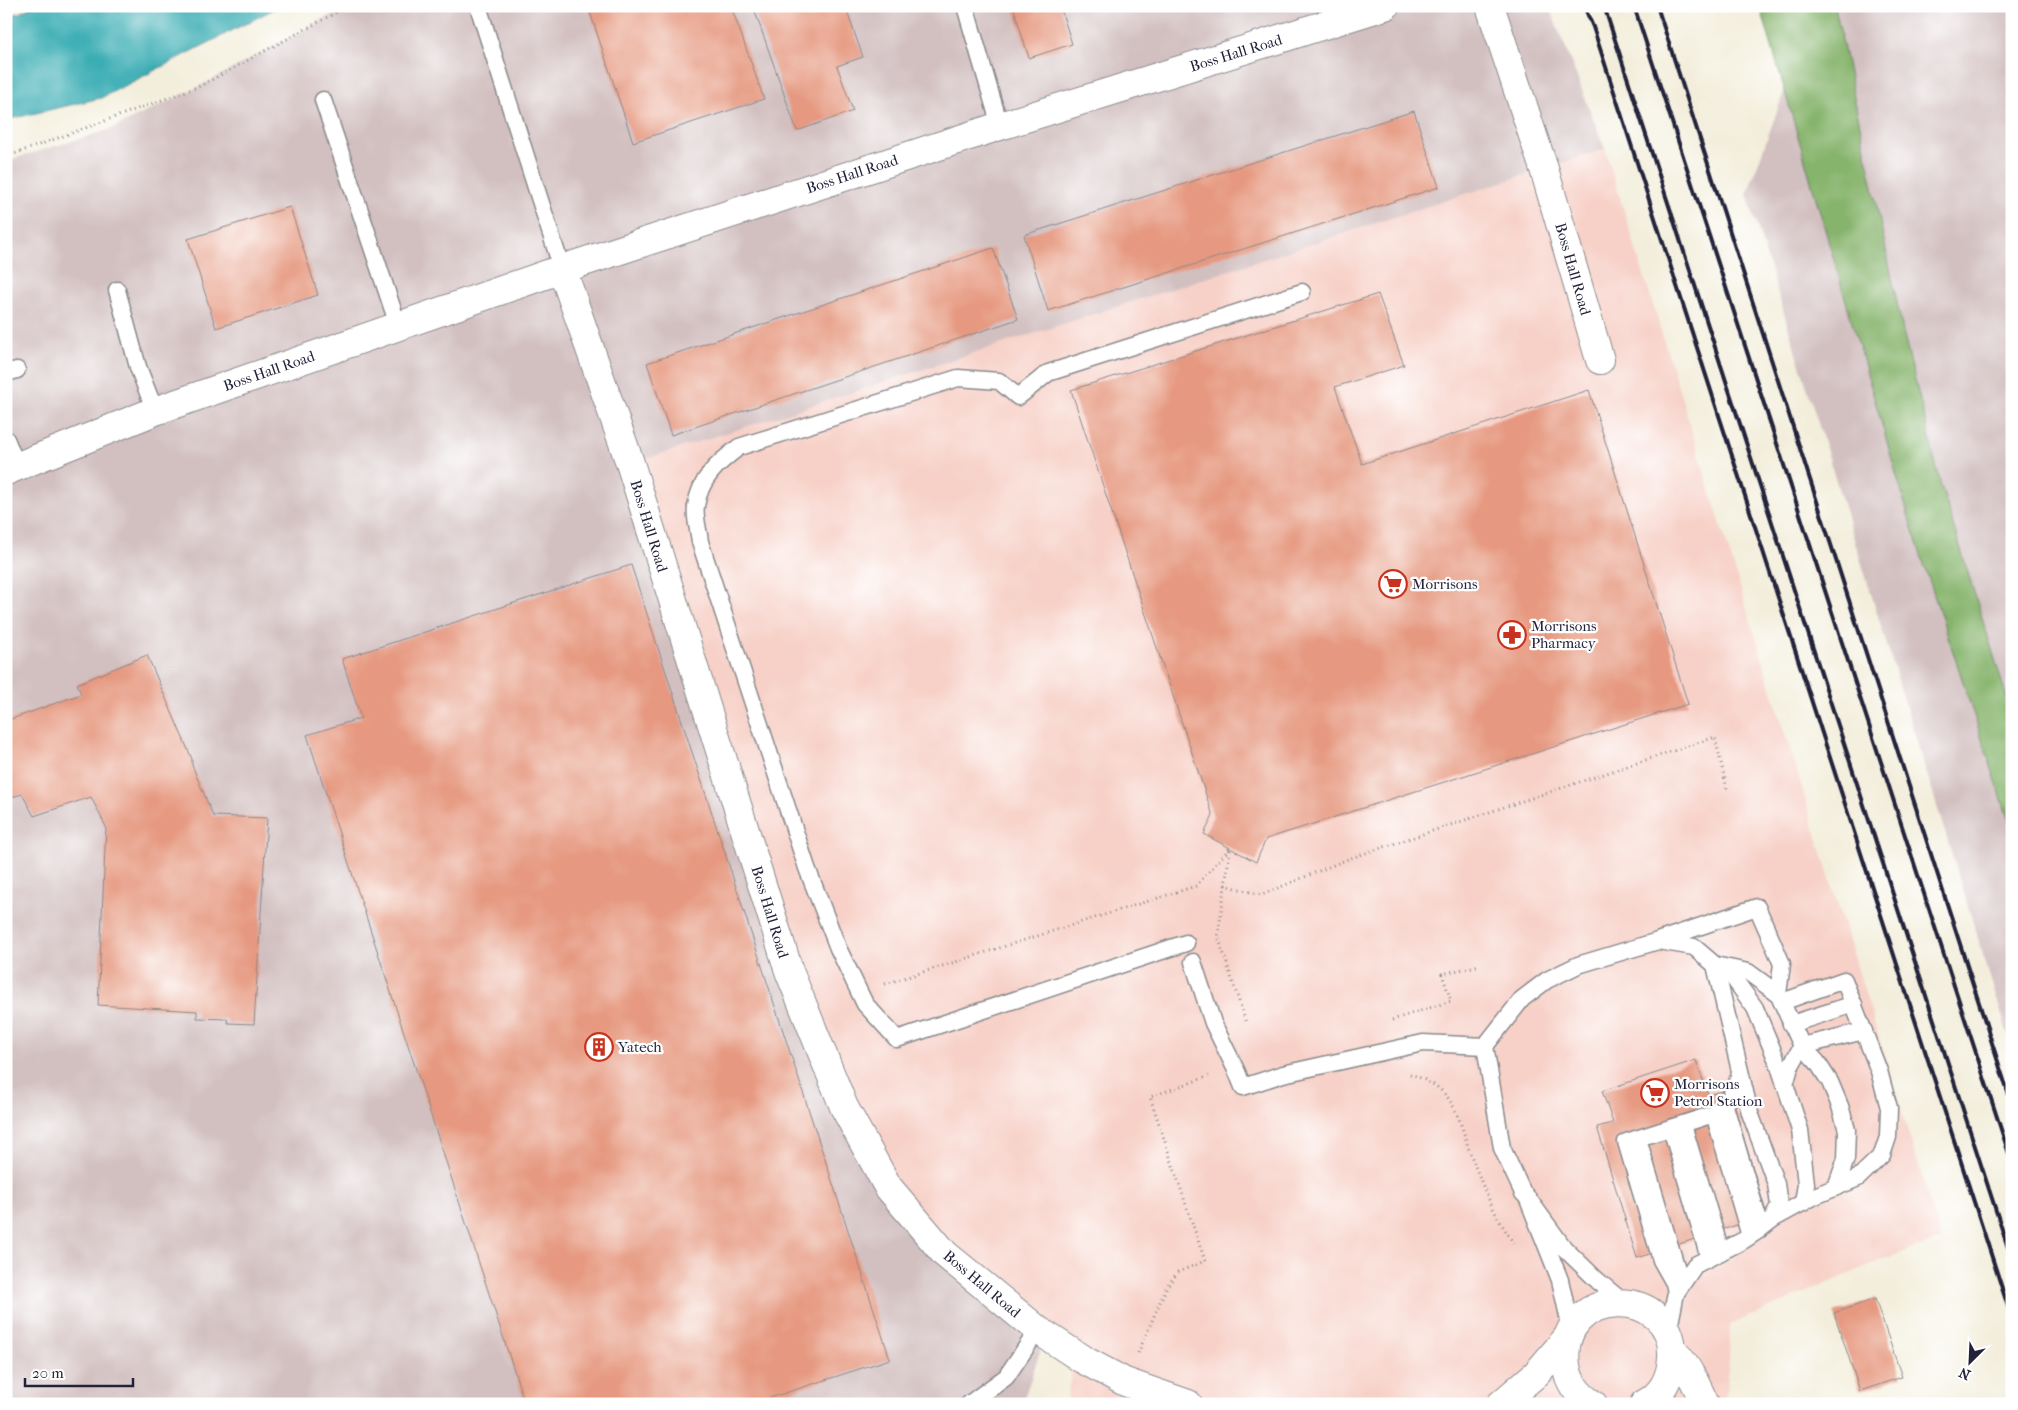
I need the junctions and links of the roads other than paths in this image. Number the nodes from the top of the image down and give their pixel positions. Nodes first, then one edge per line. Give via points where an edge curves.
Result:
1 (478, 6) edge
2 (966, 6) edge
3 (1386, 6) edge
4 (1490, 6) edge
5 (323, 100) dead end
6 (1000, 126) junction
7 (562, 269) junction
8 (116, 290) dead end
9 (1302, 292) dead end
10 (398, 325) junction
11 (1600, 360) dead end
12 (155, 411) junction
13 (6, 439) edge
14 (12, 468) edge
15 (1658, 941) junction
16 (1186, 943) dead end
17 (1193, 962) dead end
18 (1715, 965) junction
19 (1780, 998) junction
20 (1854, 1004) junction
21 (1791, 1024) junction
22 (1864, 1031) junction
23 (1485, 1046) junction
24 (1802, 1046) junction
25 (1740, 1073) junction
26 (1785, 1085) junction
27 (1719, 1110) junction
28 (1677, 1126) junction
29 (1836, 1187) junction
30 (1527, 1197) junction
31 (1803, 1203) junction
32 (1761, 1228) junction
33 (1715, 1255) junction
34 (1680, 1288) junction
35 (1623, 1302) junction
36 (1038, 1330) junction
37 (1569, 1334) junction
38 (1670, 1342) junction
39 (977, 1402) edge
40 (1188, 1404) edge
41 (1501, 1404) edge
42 (1593, 1404) edge
43 (1644, 1404) edge
44 (1705, 1404) edge

1 - 7 lane, Boss Hall Road
2 - 6 lane
3 - 6 street, Boss Hall Road
4 - 11 street, Boss Hall Road via 1544,169
5 - 10 lane
6 - 7 street, Boss Hall Road
7 - 10 street, Boss Hall Road
7 - 36 street, Boss Hall Road via 630,463 789,971 844,1107 888,1187 944,1254
8 - 12 lane via 138,367
9 - 16 lane via 1048,373 1018,397 999,381 958,378 739,447 717,464 703,482 695,508 700,542 807,868 838,948 865,1004 897,1039
10 - 12 street, Boss Hall Road
12 - 14 street, Boss Hall Road
13 - 14 lane
15 - 18 lane via 1694,947
15 - 19 lane via 1757,907 1782,964
15 - 23 lane via 1578,965 1547,980 1522,999
17 - 23 lane via 1212,1024 1242,1087 1284,1074 1423,1043
18 - 19 lane via 1748,972
18 - 25 lane
18 - 26 lane via 1732,976 1755,1008
19 - 20 lane via 1844,980
19 - 21 lane
20 - 21 lane
20 - 22 lane
21 - 24 lane
22 - 24 lane
22 - 29 lane via 1889,1108 1888,1137 1882,1155 1858,1178
23 - 30 lane via 1502,1148 1522,1193
24 - 26 lane via 1790,1067
24 - 29 lane via 1830,1082 1847,1130 1846,1159
25 - 27 lane via 1735,1092
25 - 32 lane via 1750,1113 1776,1184 1779,1205
26 - 31 lane via 1800,1130 1806,1184
27 - 28 lane
27 - 32 lane
28 - 33 lane
28 - 34 lane via 1638,1139
29 - 31 lane
30 - 35 lane via 1564,1248
30 - 37 lane via 1560,1280
31 - 32 lane
32 - 33 lane
33 - 34 lane via 1695,1265
34 - 38 lane
35 - 37 street via 1589,1310
35 - 38 street via 1641,1306 1657,1317
36 - 39 lane via 1006,1377
36 - 40 street, Boss Hall Road via 1125,1382
37 - 41 street via 1537,1373
37 - 42 street via 1564,1354 1566,1372 1574,1388
38 - 43 street via 1672,1369 1664,1386
38 - 44 street

